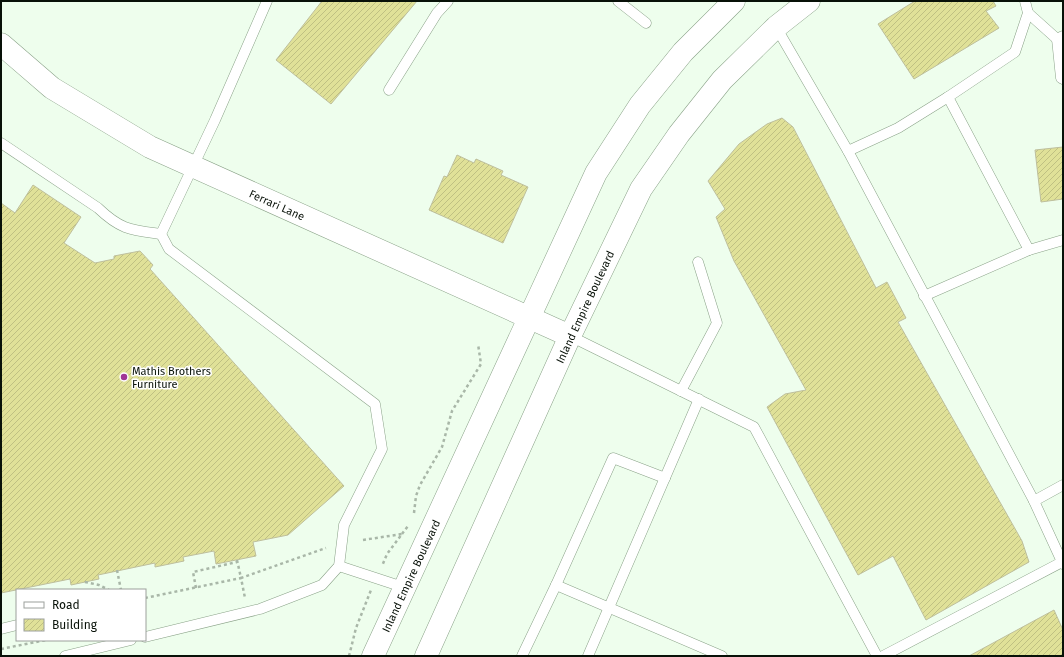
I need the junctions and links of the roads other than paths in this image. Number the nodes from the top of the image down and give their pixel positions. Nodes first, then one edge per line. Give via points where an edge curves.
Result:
1 (267, 1) edge
2 (448, 1) edge
3 (618, 1) edge
4 (734, 1) edge
5 (809, 1) edge
6 (1025, 1) edge
7 (1028, 13) junction
8 (646, 23) dead end
9 (776, 27) junction
10 (1061, 39) edge
11 (1, 44) edge
12 (1063, 79) edge
13 (388, 90) dead end
14 (948, 97) junction
15 (1, 143) edge
16 (848, 151) junction
17 (193, 167) junction
18 (161, 234) junction
19 (1063, 240) edge
20 (1029, 250) junction
21 (698, 262) dead end
22 (924, 296) junction
23 (528, 318) junction
24 (570, 336) junction
25 (681, 391) junction
26 (699, 399) junction
27 (665, 478) junction
28 (1063, 485) edge
29 (1034, 502) junction
30 (1063, 562) edge
31 (339, 566) junction
32 (556, 586) junction
33 (406, 588) junction
34 (608, 608) junction
35 (16, 625) edge
36 (1, 628) edge
37 (146, 637) edge
38 (116, 642) edge
39 (65, 656) edge
40 (373, 656) edge
41 (426, 656) edge
42 (522, 656) edge
43 (588, 656) edge
44 (722, 656) edge
45 (877, 656) edge
46 (883, 656) edge

1 - 17 lane
2 - 13 lane via 437,13
3 - 8 lane
4 - 23 main road, Inland Empire Boulevard via 683,52 640,105 596,173
5 - 9 main road, Inland Empire Boulevard
6 - 7 lane
7 - 10 lane
7 - 14 lane via 1015,52
9 - 16 lane
9 - 24 main road, Inland Empire Boulevard via 722,80 679,134 641,189
10 - 12 lane
11 - 17 main road, Ferrari Lane via 52,88 150,148
14 - 16 lane via 898,128
14 - 20 lane
15 - 18 lane via 98,208 112,222 131,230
16 - 22 lane
17 - 18 lane
17 - 23 main road, Ferrari Lane
18 - 31 lane via 169,249 375,404 382,449 344,525
19 - 20 lane
20 - 22 lane
21 - 25 lane via 717,323
22 - 29 lane
23 - 24 main road, Ferrari Lane
23 - 33 main road, Inland Empire Boulevard
24 - 25 lane
24 - 41 main road, Inland Empire Boulevard
25 - 26 lane
26 - 27 lane
26 - 45 lane via 754,426
27 - 32 lane via 613,458
27 - 34 lane
28 - 29 lane
29 - 30 lane
30 - 46 lane
31 - 33 lane
31 - 37 lane via 322,585 260,609
32 - 34 lane
32 - 42 lane
33 - 40 main road, Inland Empire Boulevard
34 - 43 lane
34 - 44 lane
35 - 36 lane
38 - 39 lane

